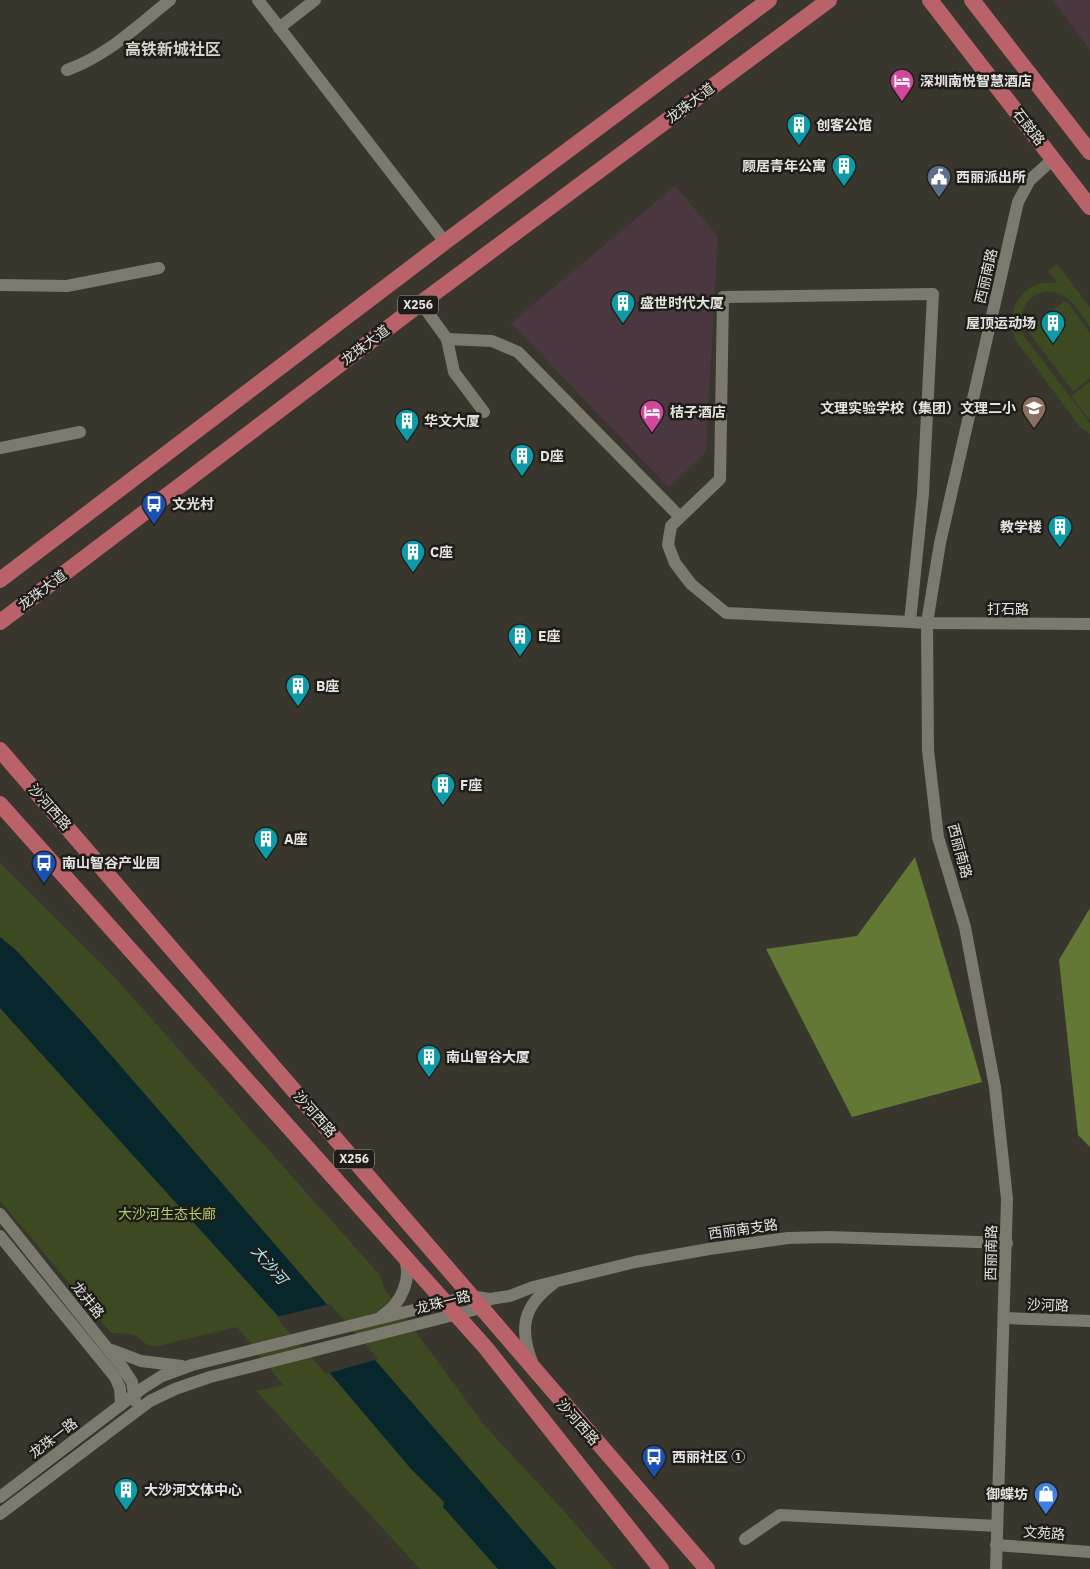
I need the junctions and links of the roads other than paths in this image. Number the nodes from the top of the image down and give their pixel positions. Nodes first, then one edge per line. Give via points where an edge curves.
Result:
1 (170, 0) edge
2 (258, 0) edge
3 (315, 0) edge
4 (770, 0) edge
5 (829, 0) edge
6 (972, 0) edge
7 (932, 4) edge
8 (279, 28) junction
9 (67, 70) dead end
10 (1090, 152) edge
11 (1053, 160) junction
12 (1090, 207) edge
13 (445, 242) junction
14 (159, 268) dead end
15 (0, 285) edge
16 (420, 304) junction
17 (447, 339) junction
18 (484, 412) dead end
19 (80, 432) dead end
20 (0, 448) edge
21 (680, 517) junction
22 (0, 580) edge
23 (3, 620) edge
24 (910, 622) junction
25 (926, 623) junction
26 (1090, 624) edge
27 (0, 750) edge
28 (0, 804) edge
29 (0, 1214) edge
30 (0, 1236) edge
31 (1007, 1243) junction
32 (403, 1255) junction
33 (557, 1281) junction
34 (480, 1301) junction
35 (450, 1308) junction
36 (1004, 1318) junction
37 (375, 1320) junction
38 (1090, 1321) edge
39 (104, 1343) junction
40 (192, 1365) junction
41 (538, 1376) junction
42 (135, 1393) junction
43 (121, 1405) junction
44 (134, 1413) junction
45 (0, 1497) edge
46 (0, 1514) edge
47 (997, 1526) junction
48 (745, 1539) dead end
49 (996, 1545) junction
50 (1090, 1552) edge
51 (661, 1569) edge
52 (707, 1569) edge
53 (996, 1569) edge

1 - 9 street via 104,52
2 - 8 street
3 - 8 street
4 - 13 main road, X256
5 - 16 main road, 龙珠大道 / X256
6 - 10 main road
7 - 11 main road, 石鼓路
8 - 13 street
11 - 12 main road, 石鼓路
11 - 25 street, 西丽南路 via 1030,180 1018,202 940,542
13 - 22 main road, X256
14 - 15 street via 67,286
16 - 17 street
16 - 23 main road, 龙珠大道 / X256
17 - 18 street via 454,372
17 - 21 street via 492,342 518,352
19 - 20 street
21 - 24 street, 打石路 via 668,535 675,563 691,584 726,613
21 - 24 street, 打石路 via 720,479 723,297 933,294 923,494
24 - 25 street, 打石路
25 - 26 street, 打石路
25 - 31 street, 西丽南路 via 928,750 938,837 966,927 995,1087 1007,1199
27 - 34 main road, 沙河西路 / X256
28 - 32 main road, 沙河西路 / X256
29 - 39 street, 龙井路
30 - 43 street, 龙井路 via 114,1377 120,1388
31 - 33 street, 西丽南支路 via 788,1238 644,1260
31 - 36 street, 西丽南路
32 - 35 main road, 沙河西路 / X256
32 - 37 street via 407,1271 401,1295 390,1311
33 - 34 street, 西丽南支路 via 510,1296
33 - 41 street via 536,1300 526,1321 526,1347
34 - 35 street, 龙珠一路
34 - 41 main road, 沙河西路 / X256
35 - 37 street, 龙珠一路
35 - 44 street, 龙珠一路 via 197,1380 157,1397
35 - 51 main road, 沙河西路 / X256 via 486,1348
36 - 38 street, 沙河路
36 - 47 street, 西丽南路
37 - 40 street, 龙珠一路
39 - 40 street via 118,1353 141,1361
39 - 42 street, 龙井路 via 130,1377
40 - 42 street, 龙珠一路 via 162,1376
41 - 52 main road, 沙河西路 / X256
42 - 43 street, 龙珠一路
42 - 44 street, 龙井路
43 - 45 street, 龙珠一路
44 - 46 street, 龙珠一路
47 - 48 street via 780,1515
47 - 49 street, 西丽南路
49 - 50 street, 文苑路
49 - 53 street, 西丽南路

